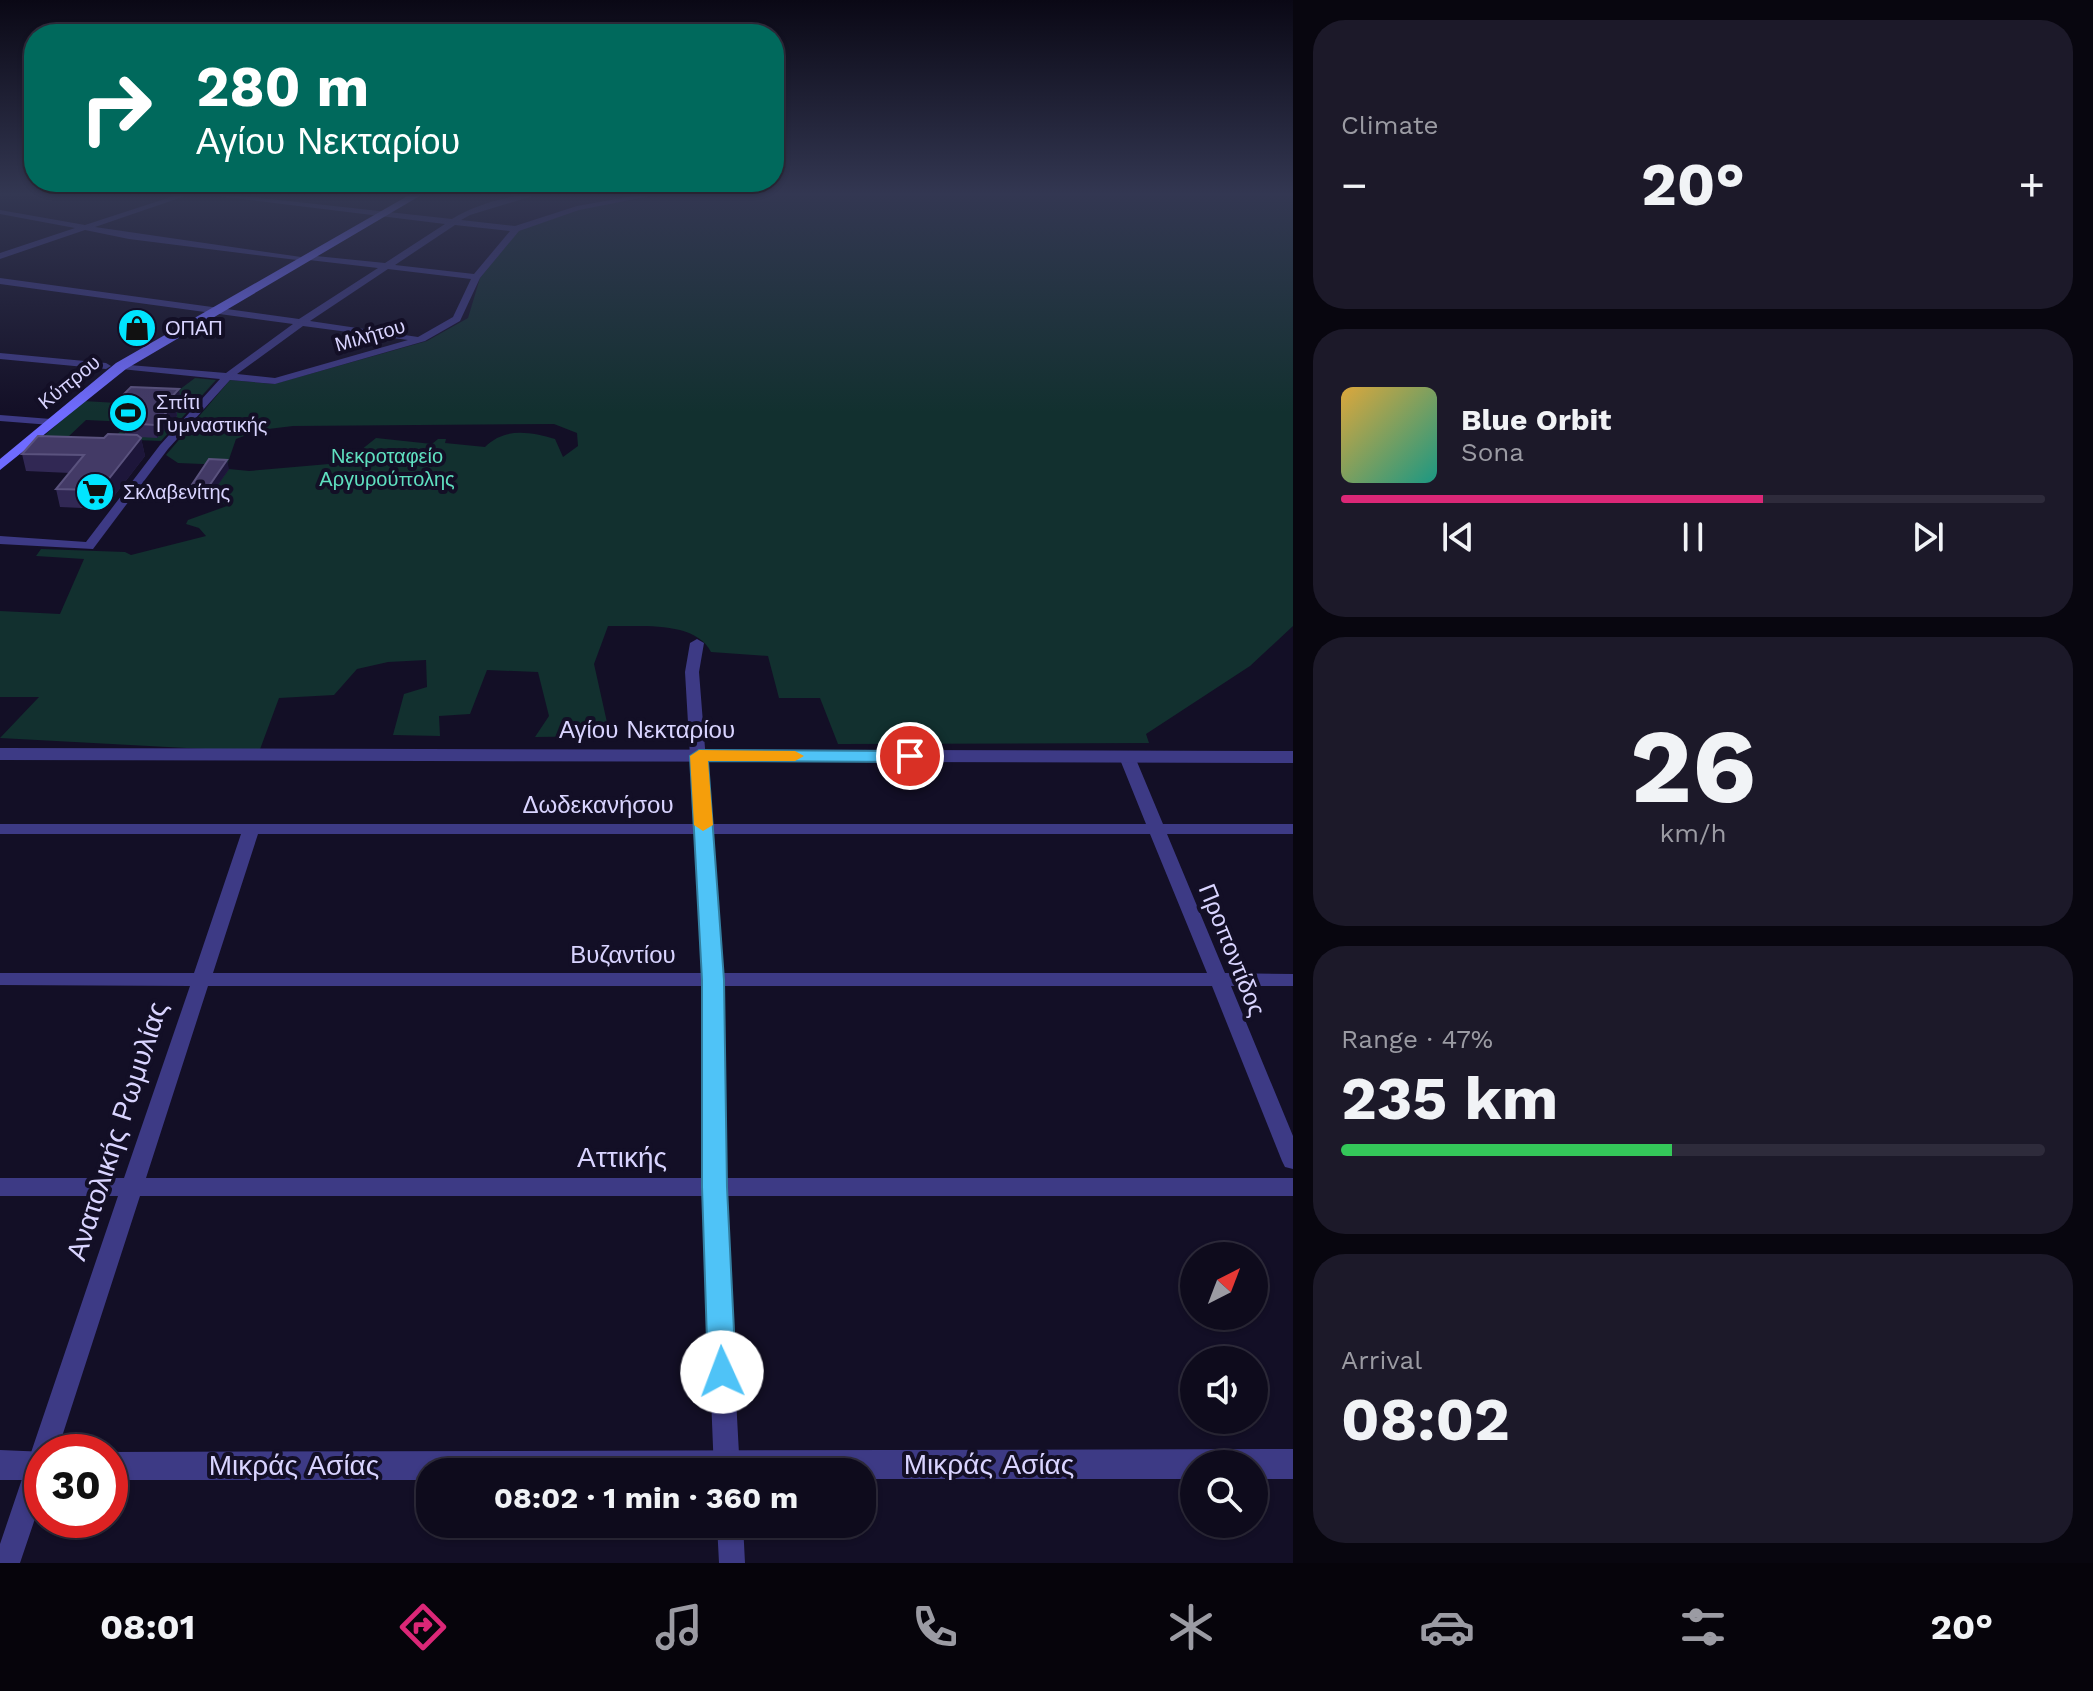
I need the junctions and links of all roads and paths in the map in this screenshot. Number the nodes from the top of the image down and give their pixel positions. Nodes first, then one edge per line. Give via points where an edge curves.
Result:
1 (285, 267) edge
2 (383, 267) joint
3 (484, 267) edge
4 (476, 277) junction
5 (0, 281) edge
6 (213, 308) junction
7 (303, 321) junction
8 (422, 339) junction
9 (0, 356) edge
10 (114, 366) junction
11 (227, 377) junction
12 (0, 418) edge
13 (44, 421) junction
14 (149, 447) dead end
15 (164, 447) junction
16 (0, 452) edge
17 (0, 466) edge
18 (0, 540) edge
19 (697, 643) dead end
20 (0, 754) edge
21 (699, 756) junction
22 (1127, 757) junction
23 (1293, 757) edge
24 (0, 829) edge
25 (251, 829) junction
26 (703, 829) junction
27 (1156, 829) junction
28 (1293, 829) edge
29 (0, 979) edge
30 (202, 979) junction
31 (713, 980) junction
32 (1218, 980) junction
33 (1293, 980) edge
34 (1293, 1161) edge
35 (0, 1187) edge
36 (132, 1187) junction
37 (714, 1187) junction
38 (1293, 1187) edge
39 (51, 1434) edge
40 (727, 1458) edge
41 (24, 1462) edge
42 (1293, 1464) edge
43 (0, 1465) edge
44 (128, 1465) edge
45 (416, 1466) edge
46 (876, 1467) edge
47 (24, 1513) edge
48 (731, 1538) edge
49 (7, 1563) edge
50 (732, 1563) edge

1 - 6 main road, Κύπρου
2 - 4 street
2 - 7 street
3 - 4 street, Μιλήτου
4 - 8 street, Μιλήτου via 457,319
5 - 6 street
6 - 7 street
6 - 10 main road, Κύπρου
7 - 8 street
7 - 11 street
8 - 11 street, Μιλήτου via 275,381
9 - 10 street, Μιλήτου
10 - 11 street, Μιλήτου
10 - 13 main road, Κύπρου
11 - 15 street
12 - 13 street
13 - 16 main road, Κύπρου
13 - 17 main road, Κύπρου via 35,443
14 - 15 street
15 - 18 street via 89,546
19 - 21 street via 692,672
20 - 21 street, Αγίου Νεκταρίου
21 - 22 street, Αγίου Νεκταρίου
21 - 26 street
22 - 23 street, Αγίου Νεκταρίου
22 - 27 street, Προποντίδος
24 - 25 street, Δωδεκανήσου
25 - 26 street, Δωδεκανήσου
25 - 30 street, Ανατολικής Ρωμυλίας
26 - 27 street, Δωδεκανήσου
26 - 31 street
27 - 28 street, Δωδεκανήσου
27 - 32 street, Προποντίδος
29 - 30 street, Βυζαντίου
30 - 31 street, Βυζαντίου
30 - 36 street, Ανατολικής Ρωμυλίας
31 - 32 street, Βυζαντίου
31 - 37 street
32 - 33 street, Βυζαντίου
32 - 34 street, Προποντίδος
35 - 36 street, Αττικής
36 - 37 street, Αττικής
36 - 39 street, Ανατολικής Ρωμυλίας
37 - 38 street, Αττικής
37 - 40 street
41 - 43 street
42 - 46 street, Μικράς Ασίας
44 - 45 street, Μικράς Ασίας
47 - 49 street, Ανατολικής Ρωμυλίας
48 - 50 street

